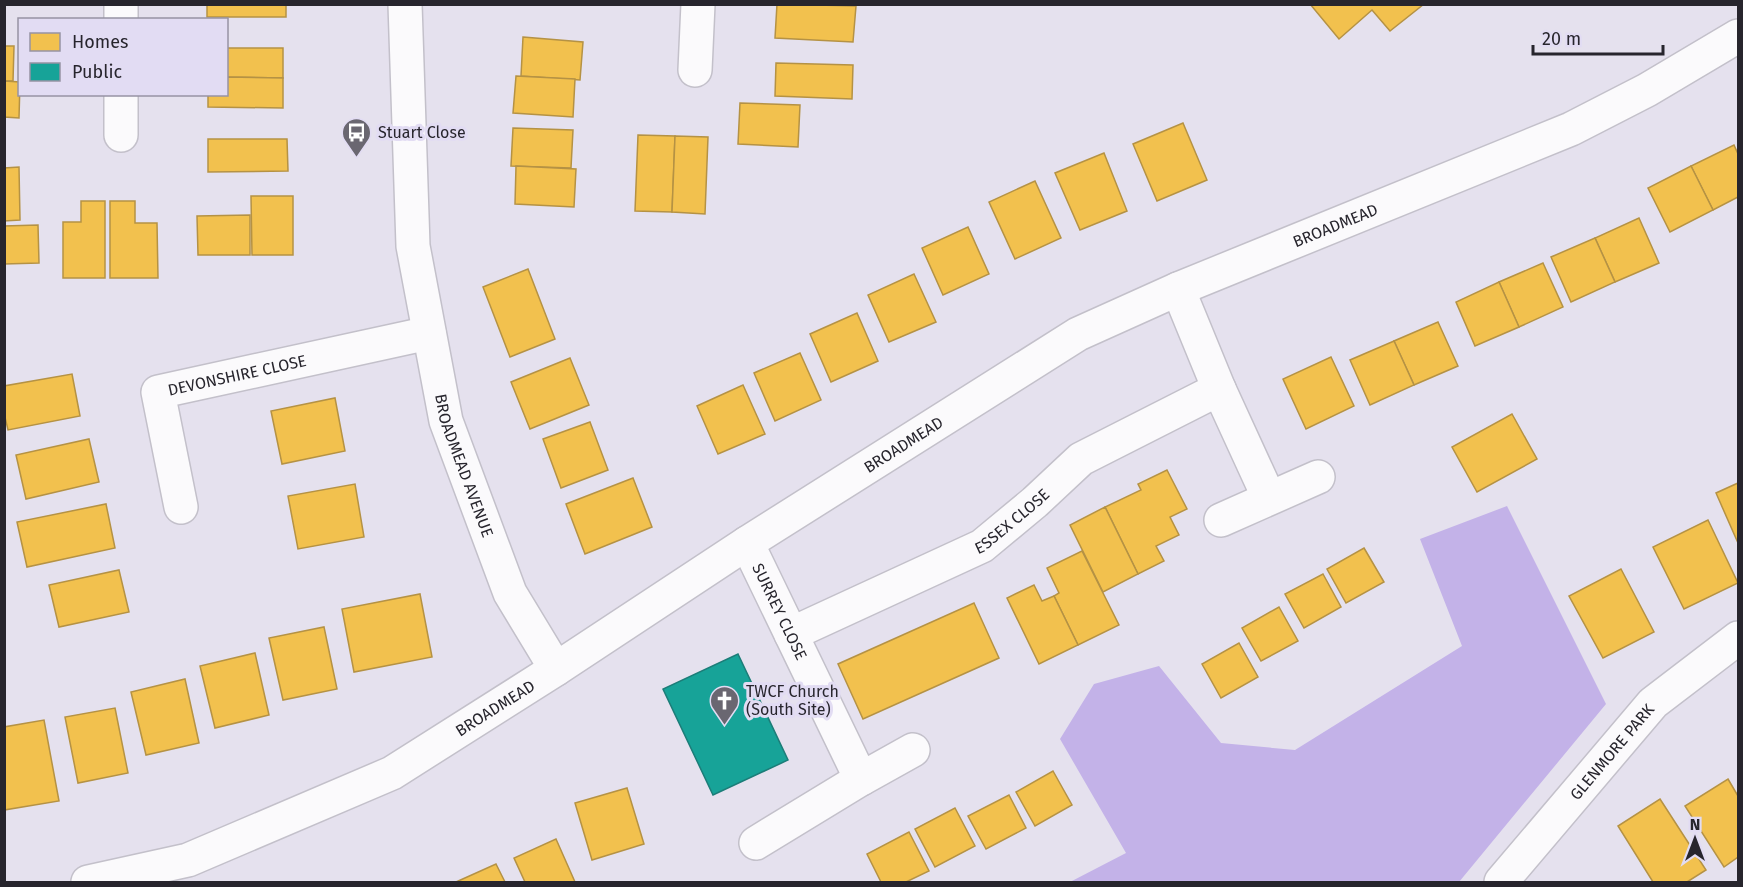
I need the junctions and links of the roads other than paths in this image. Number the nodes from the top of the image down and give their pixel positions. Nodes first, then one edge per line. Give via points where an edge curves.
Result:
1 (405, 4) edge
2 (698, 4) edge
3 (1738, 36) edge
4 (695, 70) dead end
5 (121, 96) edge
6 (122, 135) dead end
7 (1178, 289) junction
8 (429, 333) junction
9 (1219, 390) junction
10 (1318, 477) dead end
11 (1269, 498) junction
12 (181, 507) dead end
13 (1221, 520) dead end
14 (747, 543) junction
15 (791, 634) junction
16 (1738, 638) edge
17 (556, 669) junction
18 (913, 750) dead end
19 (861, 778) junction
20 (756, 843) dead end
21 (88, 882) edge
22 (1501, 882) edge

1 - 8 street, BROADMEAD AVENUE via 413,246
2 - 4 street
3 - 7 street, BROADMEAD via 1571,129
5 - 6 street
7 - 9 street
7 - 14 street, BROADMEAD via 1078,334
8 - 12 street, DEVONSHIRE CLOSE via 158,392
8 - 17 street, BROADMEAD AVENUE via 446,421 510,593
9 - 11 street
9 - 15 street, ESSEX CLOSE via 1081,459 982,546
10 - 11 street
11 - 13 street
14 - 15 street, SURREY CLOSE
14 - 17 street, BROADMEAD
15 - 19 street, SURREY CLOSE
16 - 22 street, GLENMORE PARK via 1653,703
17 - 21 street, BROADMEAD via 392,774 188,860
18 - 19 street
19 - 20 street

